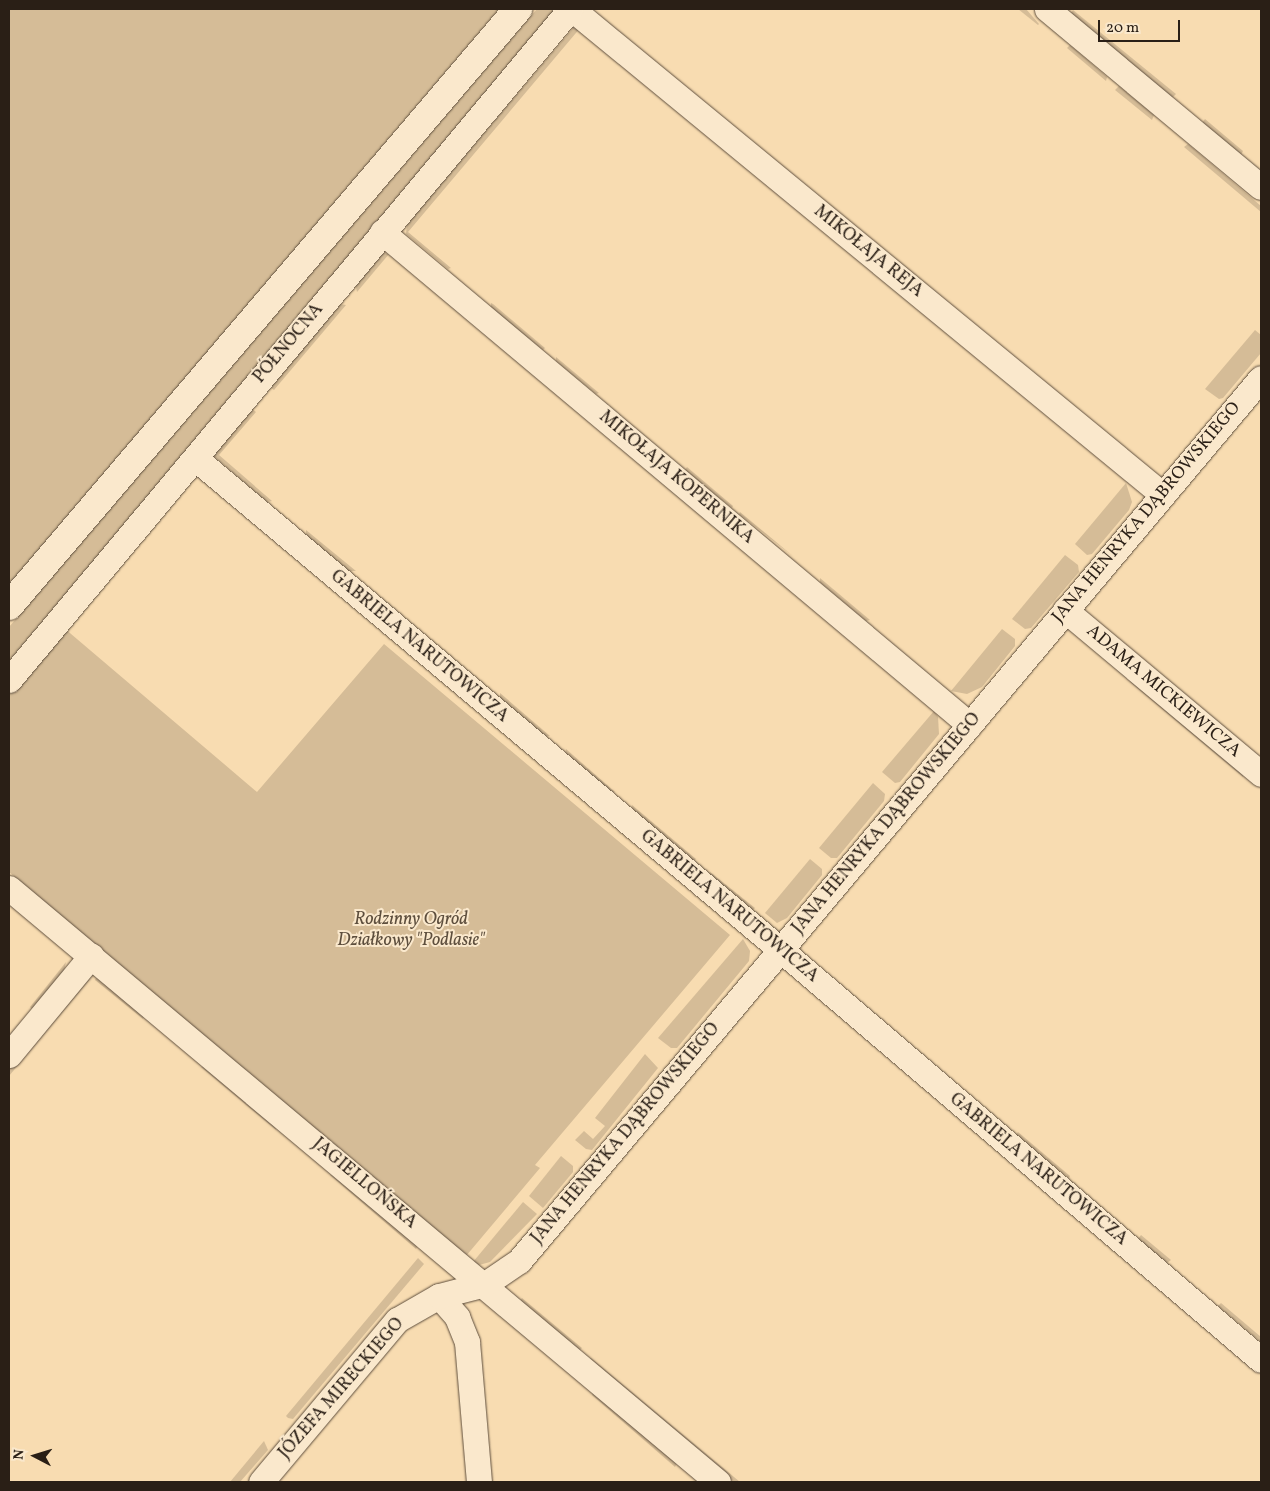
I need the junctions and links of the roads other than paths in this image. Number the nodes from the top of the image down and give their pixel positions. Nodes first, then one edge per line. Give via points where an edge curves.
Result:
1 (518, 9) edge
2 (571, 9) edge
3 (1047, 9) edge
4 (1261, 187) edge
5 (382, 232) junction
6 (1261, 378) edge
7 (195, 458) junction
8 (1163, 495) junction
9 (9, 606) edge
10 (1065, 610) junction
11 (9, 680) edge
12 (970, 725) junction
13 (1261, 774) edge
14 (9, 888) edge
15 (780, 950) junction
16 (91, 956) junction
17 (9, 1055) edge
18 (485, 1284) junction
19 (439, 1296) junction
20 (1261, 1360) edge
21 (261, 1482) edge
22 (479, 1482) edge
23 (718, 1482) edge

1 - 9 main road
2 - 5 street, PÓŁNOCNA
2 - 8 street, MIKOŁAJA REJA
3 - 4 street
5 - 7 street, PÓŁNOCNA
5 - 12 street, MIKOŁAJA KOPERNIKA
6 - 8 street, JANA HENRYKA DĄBROWSKIEGO
7 - 11 street, PÓŁNOCNA
7 - 15 street, GABRIELA NARUTOWICZA
8 - 10 street, JANA HENRYKA DĄBROWSKIEGO
10 - 12 street, JANA HENRYKA DĄBROWSKIEGO
10 - 13 street, ADAMA MICKIEWICZA
12 - 15 street, JANA HENRYKA DĄBROWSKIEGO
14 - 16 street, JAGIELLOŃSKA
15 - 18 street, JANA HENRYKA DĄBROWSKIEGO via 519,1261
15 - 20 street, GABRIELA NARUTOWICZA
16 - 17 street
16 - 18 street, JAGIELLOŃSKA
18 - 19 street, JÓZEFA MIRECKIEGO
18 - 23 street, JAGIELLOŃSKA
19 - 21 street, JÓZEFA MIRECKIEGO via 397,1320
19 - 22 street via 456,1317 467,1342

